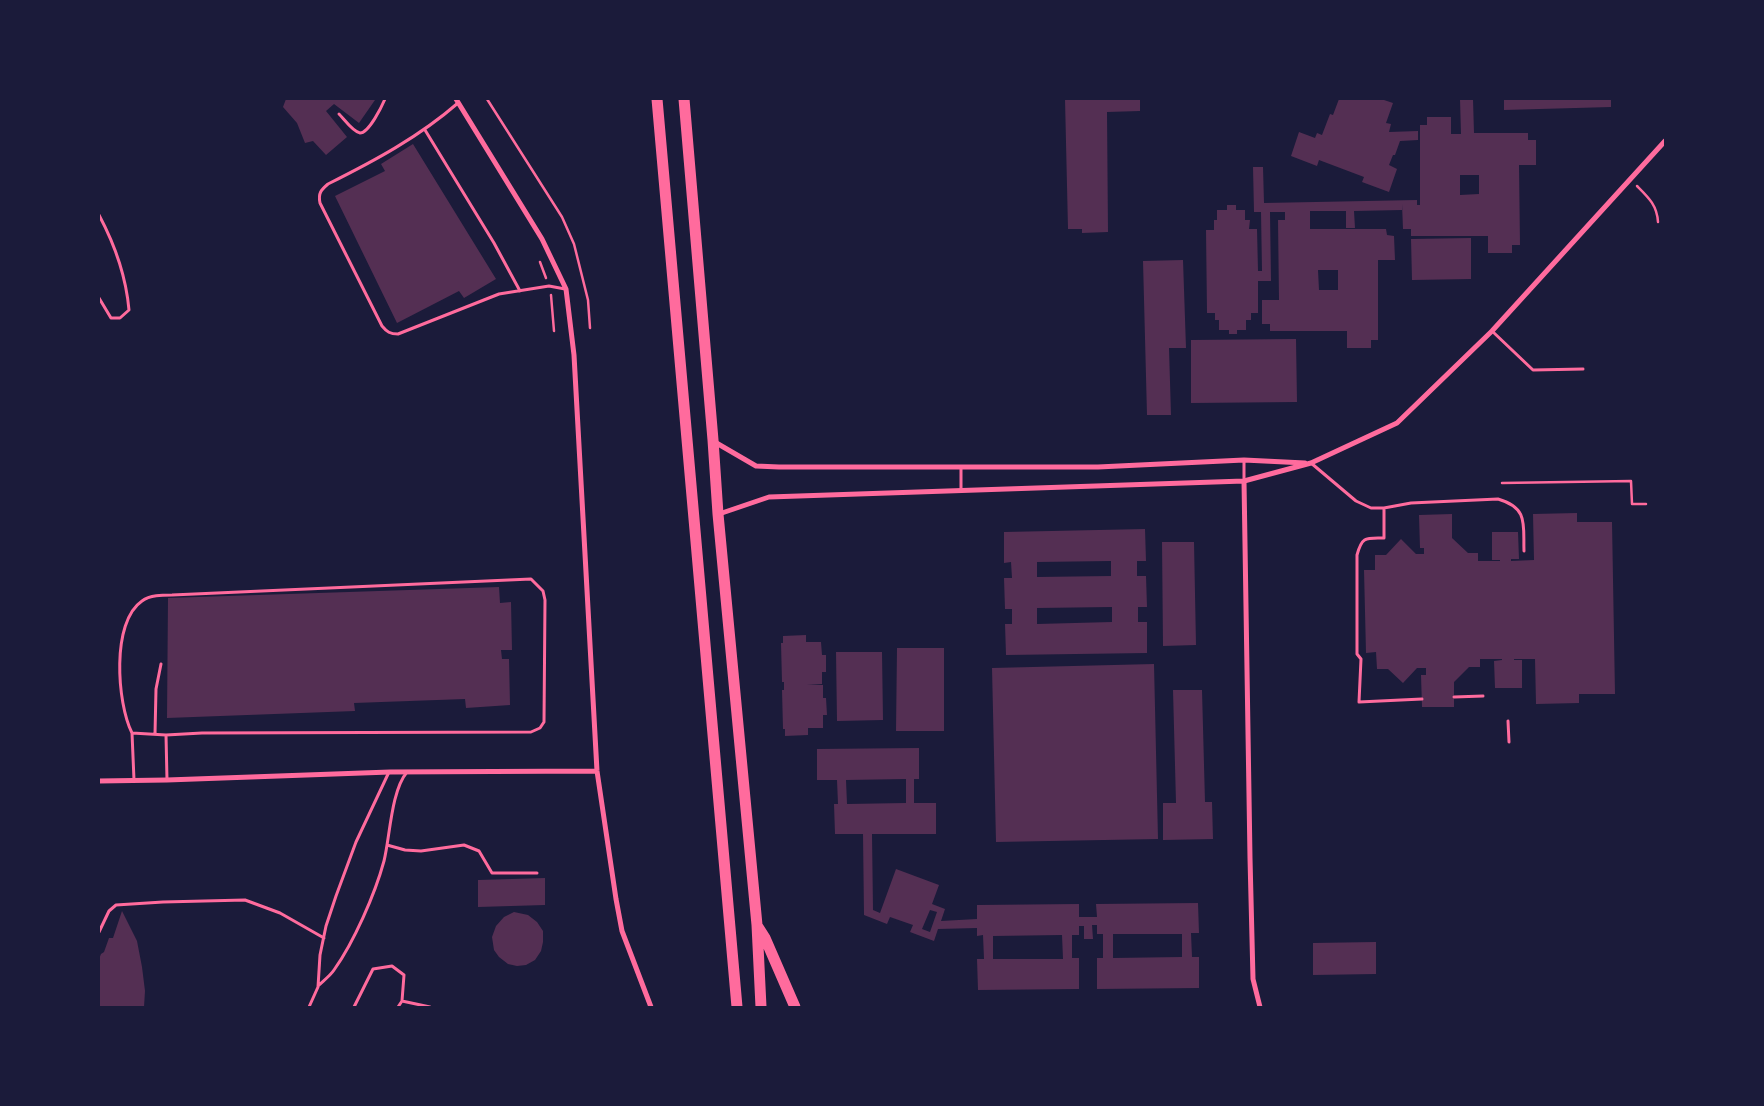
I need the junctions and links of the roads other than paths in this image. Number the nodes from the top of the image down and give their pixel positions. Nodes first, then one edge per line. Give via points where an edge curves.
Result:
1 (385, 99) edge
2 (657, 99) edge
3 (684, 99) edge
4 (457, 101) edge
5 (339, 114) dead end
6 (425, 130) junction
7 (1665, 141) edge
8 (99, 215) edge
9 (566, 289) junction
10 (520, 291) junction
11 (99, 298) edge
12 (1492, 331) junction
13 (1583, 369) dead end
14 (713, 440) junction
15 (1244, 460) junction
16 (1311, 463) junction
17 (961, 467) junction
18 (1244, 481) junction
19 (961, 490) junction
20 (1384, 508) junction
21 (718, 514) junction
22 (1524, 551) dead end
23 (160, 664) dead end
24 (1483, 696) dead end
25 (1454, 697) dead end
26 (1422, 699) dead end
27 (1508, 721) dead end
28 (132, 733) junction
29 (155, 734) junction
30 (166, 734) junction
31 (1509, 742) dead end
32 (597, 771) junction
33 (390, 772) junction
34 (407, 772) junction
35 (167, 780) junction
36 (99, 781) edge
37 (134, 781) junction
38 (387, 845) junction
39 (537, 873) dead end
40 (757, 925) junction
41 (99, 932) edge
42 (324, 938) junction
43 (318, 987) junction
44 (402, 1000) junction
45 (309, 1007) edge
46 (354, 1007) edge
47 (398, 1007) edge
48 (430, 1007) edge
49 (651, 1007) edge
50 (737, 1007) edge
51 (762, 1007) edge
52 (795, 1007) edge
53 (1260, 1007) edge

1 - 5 lane via 364,132 355,131
2 - 50 highway
3 - 14 highway
4 - 6 lane
4 - 9 street via 542,240
6 - 10 lane
6 - 10 lane via 384,156 328,184 318,196 382,326 392,334 398,334 499,294
7 - 12 street
8 - 11 lane via 119,260 129,310 120,318 110,318
9 - 10 lane via 549,286
9 - 32 street via 574,355
12 - 13 lane via 1533,370
12 - 16 street via 1397,423
14 - 17 street via 756,466
14 - 21 highway
15 - 16 street
15 - 17 street via 1098,467
15 - 18 lane
16 - 18 street
16 - 20 lane via 1356,501 1371,508
17 - 19 lane
18 - 19 street
18 - 53 street via 1253,979
19 - 21 street via 769,497
20 - 22 lane via 1411,503 1498,500 1511,503 1522,515
20 - 26 lane via 1384,538 1367,538 1361,543 1357,555 1357,654 1361,659 1359,702
21 - 40 highway
23 - 29 lane
24 - 25 lane
27 - 31 lane
28 - 29 lane
28 - 30 lane via 121,691 120,651 123,632 132,613 142,600 151,596 531,580 543,591 546,600 544,722 540,728 530,732
28 - 37 lane
29 - 30 lane
30 - 35 lane
32 - 34 street
32 - 49 street via 622,931
33 - 34 street
33 - 35 street
33 - 42 lane via 356,842
34 - 38 lane via 396,800
35 - 37 street
36 - 37 street
38 - 39 lane via 420,851 464,845 479,851 492,873
38 - 43 lane via 360,922 334,970
40 - 51 highway
40 - 52 highway
41 - 42 lane via 109,911 116,905 245,900 280,914
42 - 43 lane
43 - 45 lane
44 - 46 lane via 404,975 392,966 373,969
44 - 47 lane
44 - 48 lane

